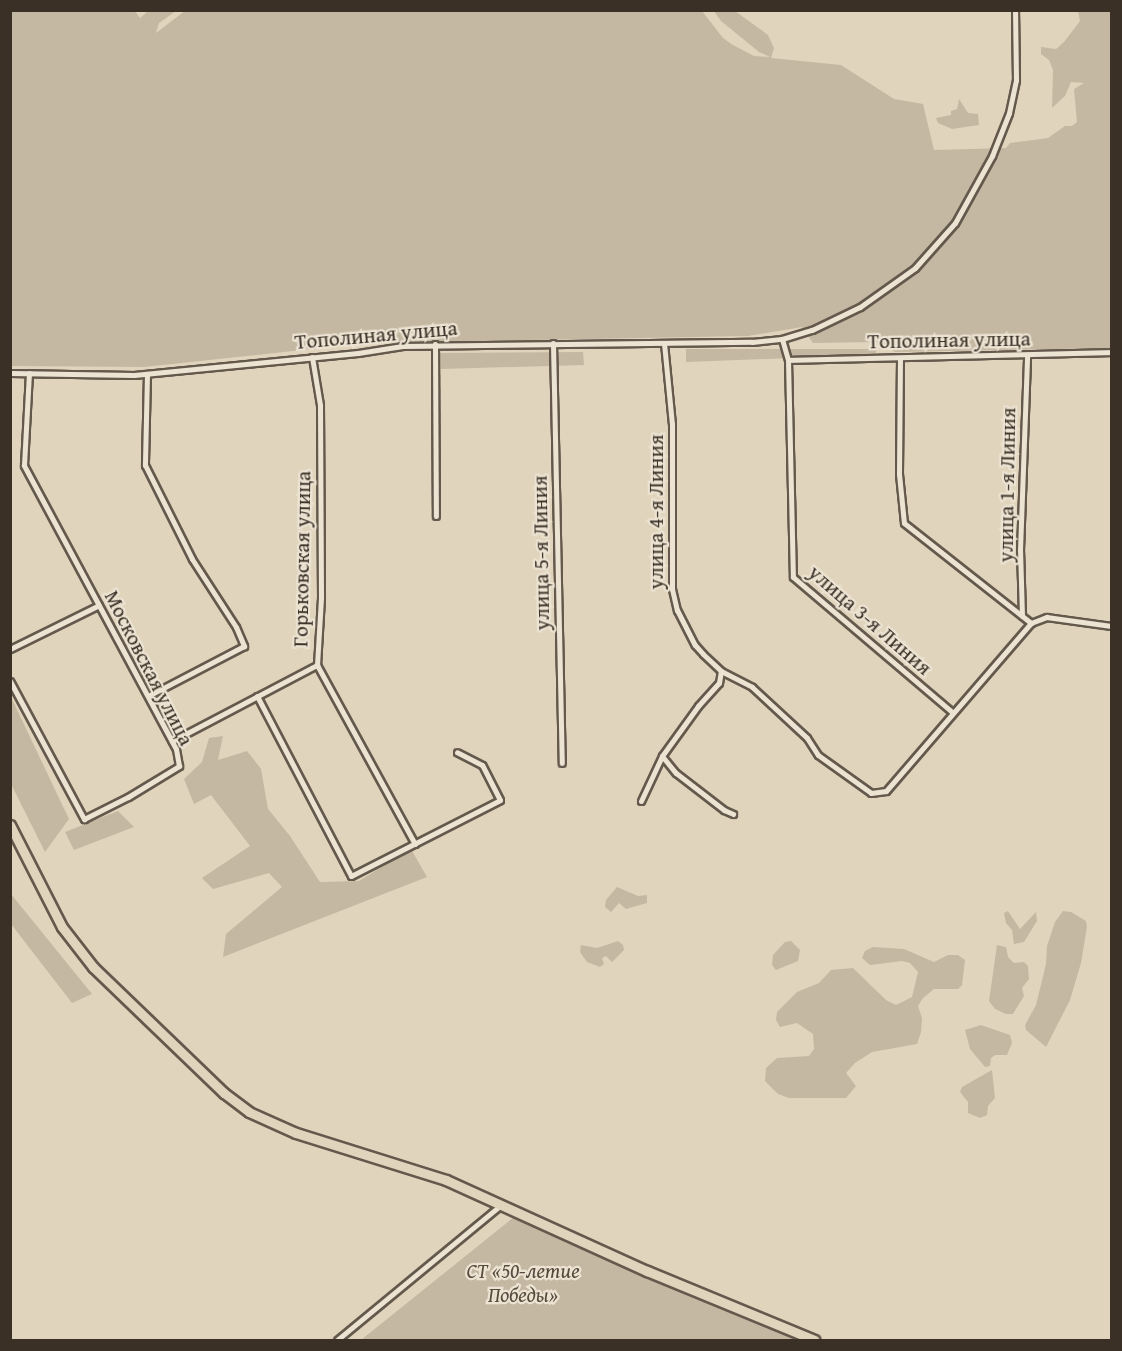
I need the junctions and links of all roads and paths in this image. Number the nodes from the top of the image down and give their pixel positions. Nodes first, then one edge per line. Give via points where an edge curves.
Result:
1 (1015, 10) edge
2 (782, 339) junction
3 (664, 343) junction
4 (435, 344) junction
5 (553, 344) junction
6 (1112, 352) edge
7 (1027, 356) junction
8 (312, 357) junction
9 (900, 358) junction
10 (788, 360) junction
11 (10, 373) edge
12 (28, 373) junction
13 (147, 374) junction
14 (435, 516) dead end
15 (99, 604) junction
16 (1022, 616) junction
17 (1031, 623) junction
18 (1112, 626) edge
19 (10, 649) edge
20 (317, 665) junction
21 (721, 671) junction
22 (10, 681) edge
23 (147, 696) junction
24 (256, 696) junction
25 (952, 712) junction
26 (172, 741) junction
27 (457, 752) dead end
28 (662, 756) junction
29 (562, 763) dead end
30 (641, 801) dead end
31 (733, 814) dead end
32 (10, 825) edge
33 (415, 844) junction
34 (501, 1205) junction
35 (337, 1341) edge
36 (814, 1341) edge

1 - 2 street, Тополиная улица via 1016,80 1009,113 992,156 954,224 915,268 860,307 812,330
2 - 3 street, Тополиная улица
2 - 10 street, улица 3-я Линия
3 - 5 street, Тополиная улица
3 - 21 street, улица 4-я Линия via 672,424 673,601 695,645
4 - 5 street, Тополиная улица
4 - 8 street, Тополиная улица
4 - 14 street
5 - 29 street, улица 5-я Линия
6 - 7 street, Тополиная улица
7 - 9 street, Тополиная улица
7 - 16 street, улица 1-я Линия via 1020,550
8 - 13 street, Тополиная улица
8 - 20 street, Горьковская улица via 320,405 321,598
9 - 10 street, Тополиная улица
9 - 16 street via 899,474 904,523
10 - 25 street, улица 3-я Линия via 793,577
11 - 12 street, Тополиная улица
12 - 13 street, Тополиная улица
12 - 15 street, Московская улица via 24,465
13 - 23 street via 145,465 192,559 244,646
15 - 19 street
15 - 23 street, Московская улица
16 - 17 street
17 - 18 street via 1047,617
17 - 25 street
20 - 24 street
20 - 33 street, Горьковская улица
21 - 25 street, улица 4-я Линия via 752,687 807,738 818,755 872,793 886,791
21 - 28 street via 719,683
22 - 26 street, Московская улица via 84,819 179,766
23 - 26 street, Московская улица
24 - 26 street
24 - 33 street via 351,876
27 - 33 street via 482,765 500,800
28 - 30 street
28 - 31 street via 676,773
32 - 34 main road via 74,944 110,985 235,1103 279,1126 446,1180
34 - 35 street
34 - 36 main road

